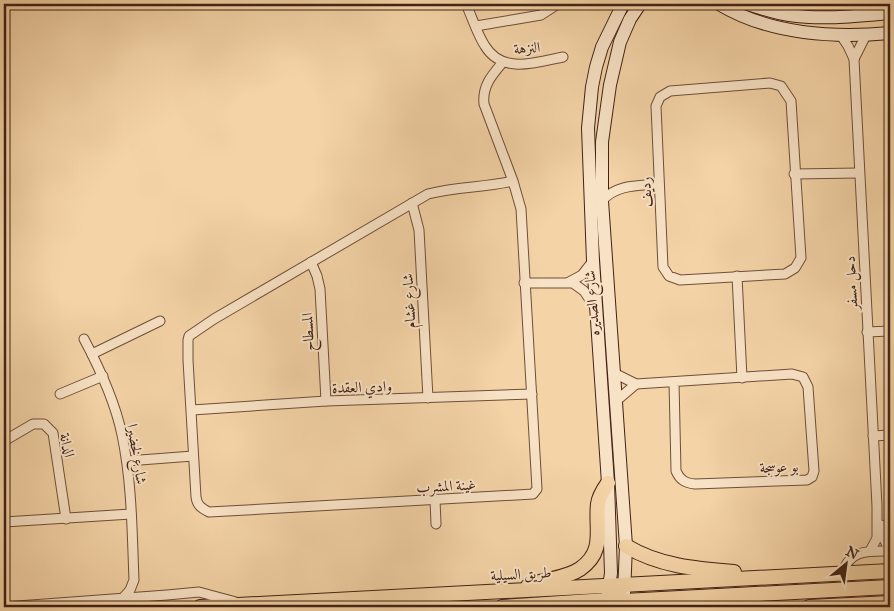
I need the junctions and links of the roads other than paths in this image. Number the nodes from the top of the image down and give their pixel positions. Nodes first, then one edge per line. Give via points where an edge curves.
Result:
1 (466, 4) edge
2 (558, 4) edge
3 (623, 4) edge
4 (638, 4) edge
5 (719, 4) edge
6 (747, 4) edge
7 (888, 10) edge
8 (476, 26) junction
9 (890, 33) edge
10 (840, 34) junction
11 (866, 35) junction
12 (563, 57) dead end
13 (854, 59) junction
14 (503, 62) junction
15 (859, 173) junction
16 (794, 174) junction
17 (601, 177) junction
18 (513, 181) junction
19 (659, 184) junction
20 (622, 188) junction
21 (602, 202) junction
22 (412, 203) junction
23 (593, 261) junction
24 (311, 262) junction
25 (737, 276) junction
26 (569, 282) junction
27 (524, 283) junction
28 (596, 309) junction
29 (160, 321) dead end
30 (890, 331) edge
31 (867, 332) junction
32 (84, 339) dead end
33 (92, 354) junction
34 (614, 373) junction
35 (102, 376) junction
36 (742, 378) junction
37 (674, 382) junction
38 (636, 384) junction
39 (60, 394) dead end
40 (532, 394) junction
41 (428, 398) junction
42 (616, 401) junction
43 (326, 402) junction
44 (192, 410) junction
45 (890, 435) edge
46 (873, 436) junction
47 (4, 441) edge
48 (193, 456) junction
49 (127, 461) junction
50 (608, 483) junction
51 (435, 500) junction
52 (877, 506) junction
53 (132, 514) junction
54 (66, 519) junction
55 (4, 522) edge
56 (436, 524) dead end
57 (626, 546) junction
58 (870, 551) junction
59 (890, 551) edge
60 (890, 571) edge
61 (843, 573) junction
62 (779, 577) junction
63 (134, 580) junction
64 (625, 586) junction
65 (890, 588) edge
66 (518, 591) junction
67 (149, 596) junction
68 (123, 598) junction
69 (614, 602) edge
70 (890, 603) edge
71 (243, 604) junction
72 (4, 607) edge
73 (200, 607) edge
74 (502, 607) edge
75 (809, 607) edge

1 - 8 street, النزهة
2 - 8 street via 541,15
3 - 23 main road, شارع الصديره via 602,46 589,108
4 - 17 main road, شارع الصديره via 620,42 610,85
5 - 10 main road via 770,25
6 - 7 main road via 800,17 849,16
8 - 14 street, النزهة via 484,46
9 - 11 main road
10 - 11 main road
10 - 13 street, دحل مسفر
11 - 13 street, دحل مسفر
12 - 14 street, النزهة via 527,64
13 - 15 street, دحل مسفر
14 - 18 street, غينة المشرب via 487,82 483,97
15 - 16 street
15 - 31 street, دحل مسفر
16 - 19 street, رديف via 790,101 781,86 770,83 670,92 660,97 656,106
16 - 25 street, رديف via 801,258 795,268 785,274
17 - 20 street
17 - 21 main road, شارع الصديره
18 - 22 street, غينة المشرب via 452,188 428,194
18 - 27 street, غينة المشرب via 521,209
19 - 20 street
19 - 25 street, رديف via 663,268 669,276 680,280
20 - 21 street via 610,192
21 - 34 main road, شارع الصديره
22 - 24 street, غينة المشرب
22 - 41 street, شارع غشام via 419,230
23 - 26 street via 582,275
23 - 28 main road, شارع الصديره
24 - 43 street, المسطاح via 320,289
24 - 44 street, غينة المشرب via 189,336
25 - 36 street
26 - 27 street
26 - 28 street via 584,290
27 - 40 street, غينة المشرب
28 - 50 main road, شارع الصديره
29 - 33 street
30 - 31 street
31 - 46 street, دحل مسفر
32 - 33 street, شارع لخضيرا
33 - 35 street, شارع لخضيرا
34 - 38 street, بو عوسجة
34 - 42 main road, شارع الصديره
35 - 39 street
35 - 49 street, شارع لخضيرا via 120,426
36 - 37 street, بو عوسجة
36 - 37 street, بو عوسجة via 792,374 806,382 814,471 810,480 695,484 683,481 676,471
37 - 38 street, بو عوسجة
38 - 42 street
40 - 41 street, وادي العقدة
40 - 51 street, غينة المشرب via 538,483 533,494
41 - 43 street, وادي العقدة
42 - 57 main road, شارع الصديره
43 - 44 street, وادي العقدة
44 - 48 street, غينة المشرب
45 - 46 street
46 - 52 street, دحل مسفر
47 - 54 street, الدانة via 33,424 44,424 53,433
48 - 49 street
48 - 51 street, غينة المشرب via 197,503 209,512
49 - 53 street, شارع لخضيرا
50 - 66 main road via 600,497 599,535 591,558 572,573
50 - 69 main road, شارع الصديره
51 - 56 street
52 - 58 street, دحل مسفر via 877,538
52 - 59 street, دحل مسفر via 883,537
53 - 54 street
53 - 63 street, شارع لخضيرا
54 - 55 street
57 - 62 main road via 681,567
57 - 64 main road, شارع الصديره
58 - 59 street
58 - 61 street via 860,552 852,558
60 - 61 main road, طريق السيلية
61 - 62 main road, طريق السيلية
62 - 64 main road, طريق السيلية
63 - 67 street
63 - 68 street
64 - 69 main road, طريق السيلية
65 - 69 main road
66 - 69 main road, طريق السيلية
66 - 71 main road, طريق السيلية
67 - 68 street
67 - 71 street via 200,592
68 - 72 street
69 - 74 main road
70 - 75 main road
71 - 73 main road, طريق السيلية

